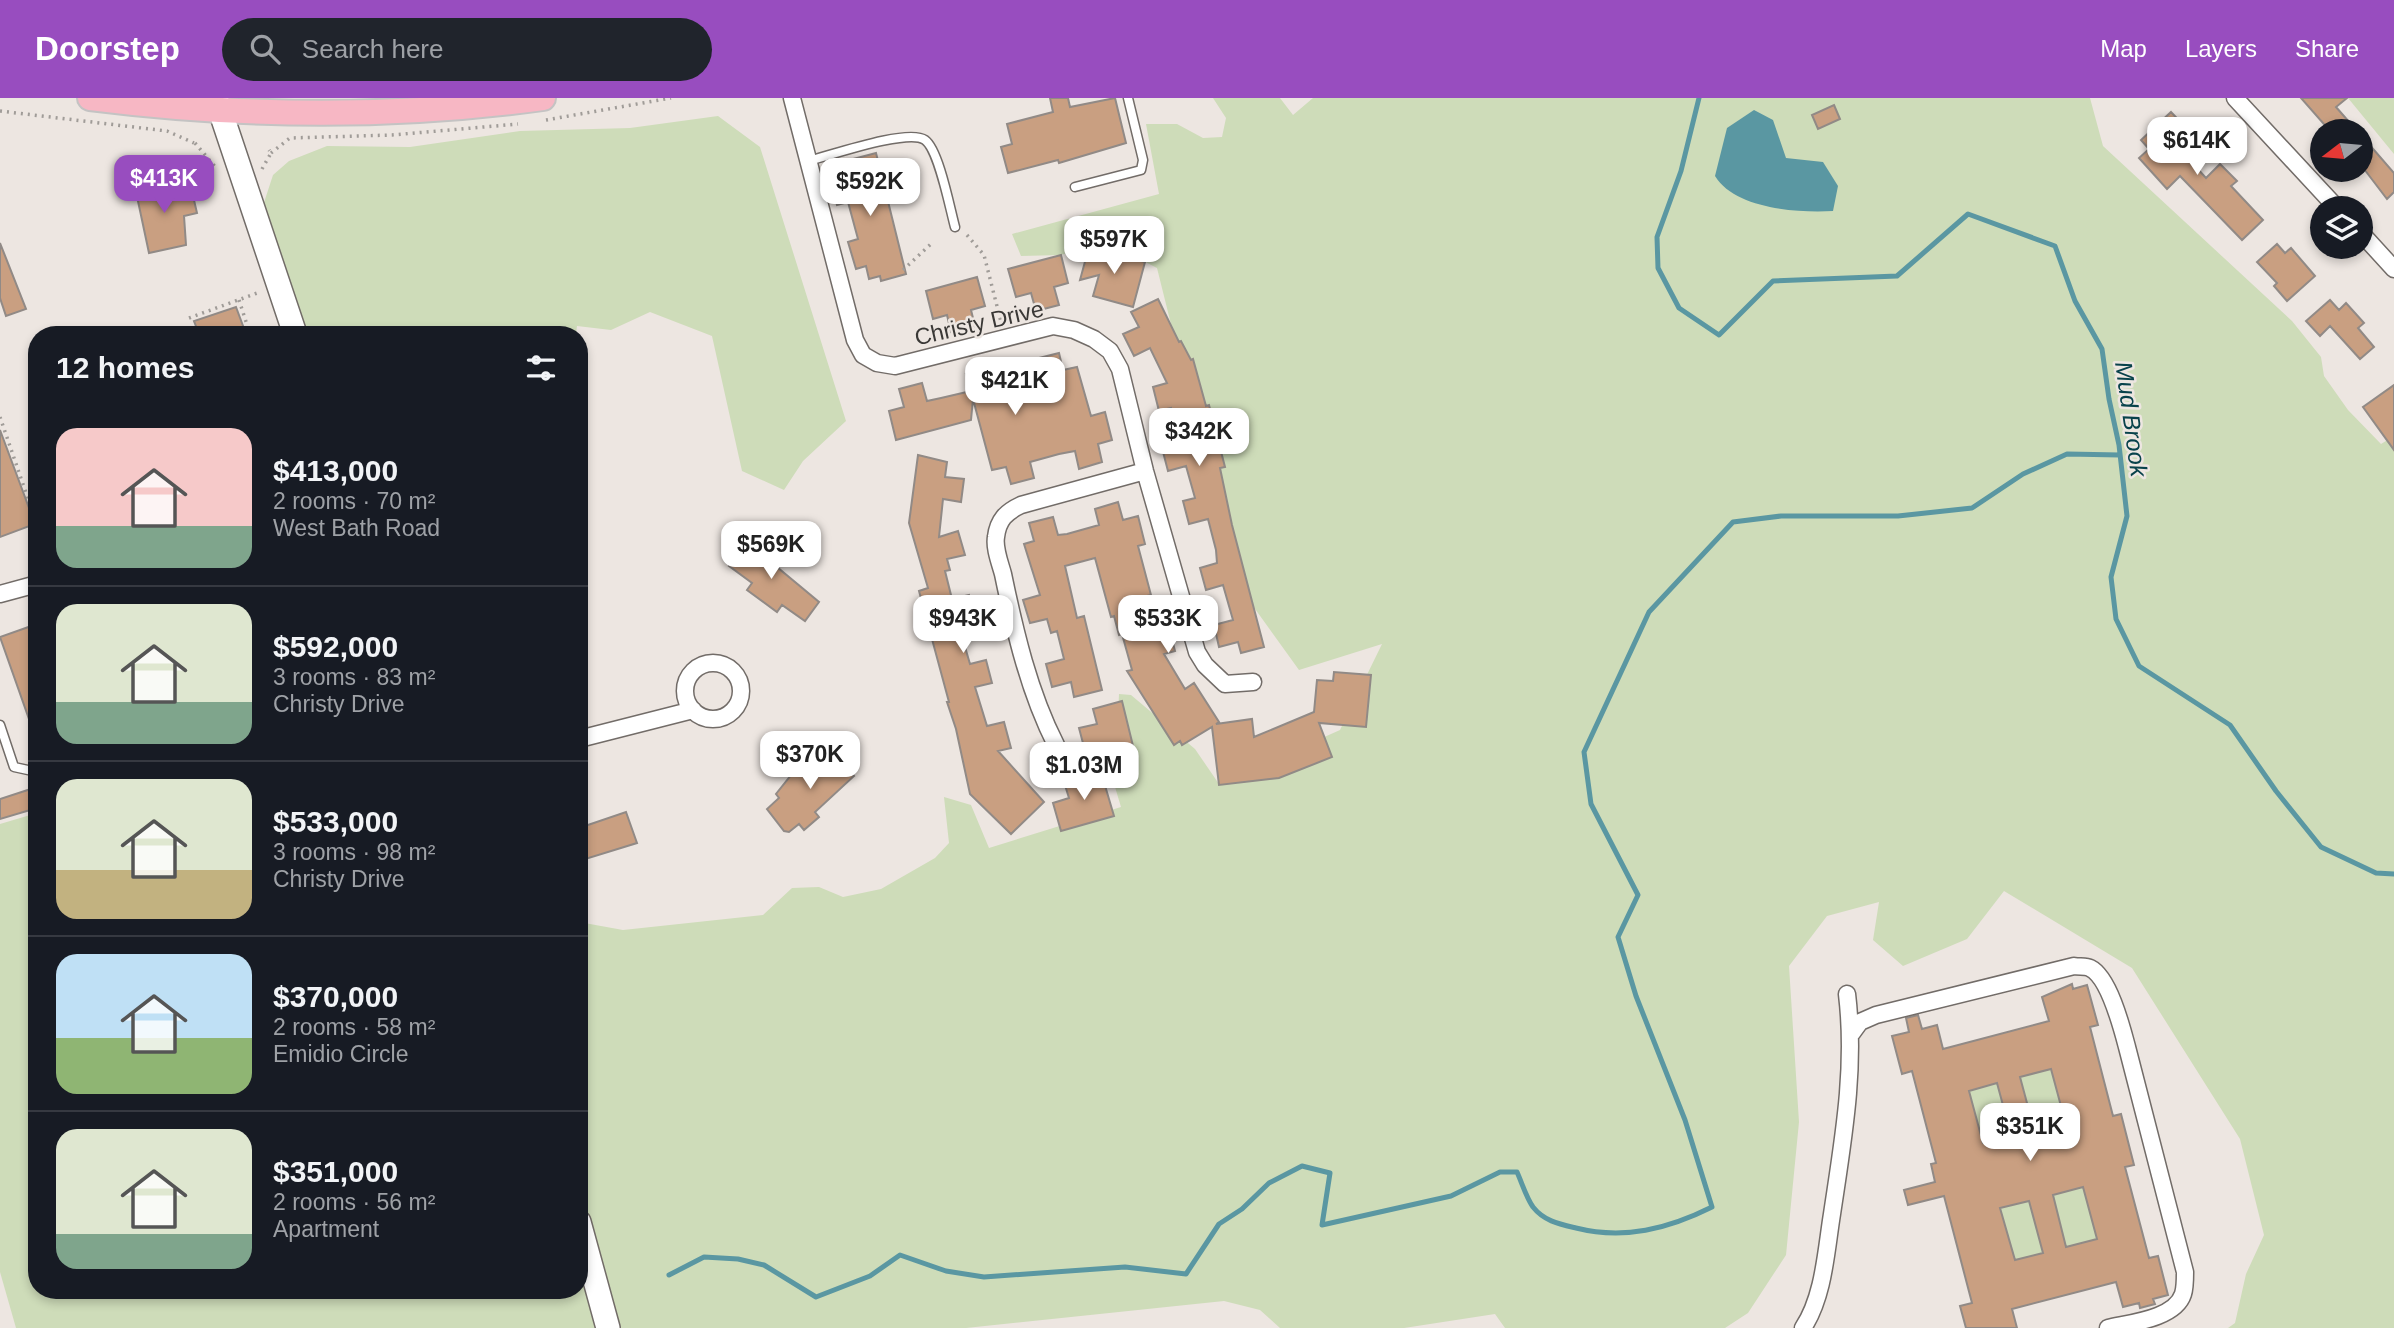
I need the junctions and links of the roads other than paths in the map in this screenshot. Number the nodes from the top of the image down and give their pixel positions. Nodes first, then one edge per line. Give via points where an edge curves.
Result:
1 (90, 98) edge
2 (543, 98) edge
3 (792, 98) edge
4 (1128, 98) edge
5 (2235, 98) edge
6 (218, 105) edge
7 (808, 161) junction
8 (1075, 187) dead end
9 (2326, 196) edge
10 (955, 227) dead end
11 (2373, 246) edge
12 (2394, 269) edge
13 (292, 326) edge
14 (1145, 471) junction
15 (28, 586) edge
16 (0, 594) edge
17 (1253, 682) dead end
18 (693, 710) dead end
19 (0, 724) edge
20 (588, 737) edge
21 (1056, 745) dead end
22 (28, 770) edge
23 (1847, 994) dead end
24 (1852, 1033) junction
25 (588, 1255) edge
26 (608, 1328) edge
27 (1802, 1328) edge
28 (2108, 1328) edge

1 - 6 main road
2 - 6 main road via 337,116
3 - 7 street, Christy Drive
4 - 8 lane via 1143,160 1141,170
5 - 9 street
6 - 13 street
7 - 10 lane via 896,138 925,140 933,152
7 - 14 street, Christy Drive via 843,304 863,355 895,366 1027,331 1053,326 1074,330 1110,351 1120,369
11 - 12 street
14 - 17 street, Christy Drive via 1197,652 1225,684
14 - 21 street via 1021,505 1006,512 999,523 995,539 1009,603 1038,709
15 - 16 street
18 - 20 street
19 - 22 lane via 13,767
23 - 24 street
24 - 27 street via 1851,1083 1821,1285
24 - 28 street via 1860,1022 1876,1016 2074,966 2090,968 2100,978 2127,1047 2185,1272 2183,1295 2176,1306
25 - 26 street

